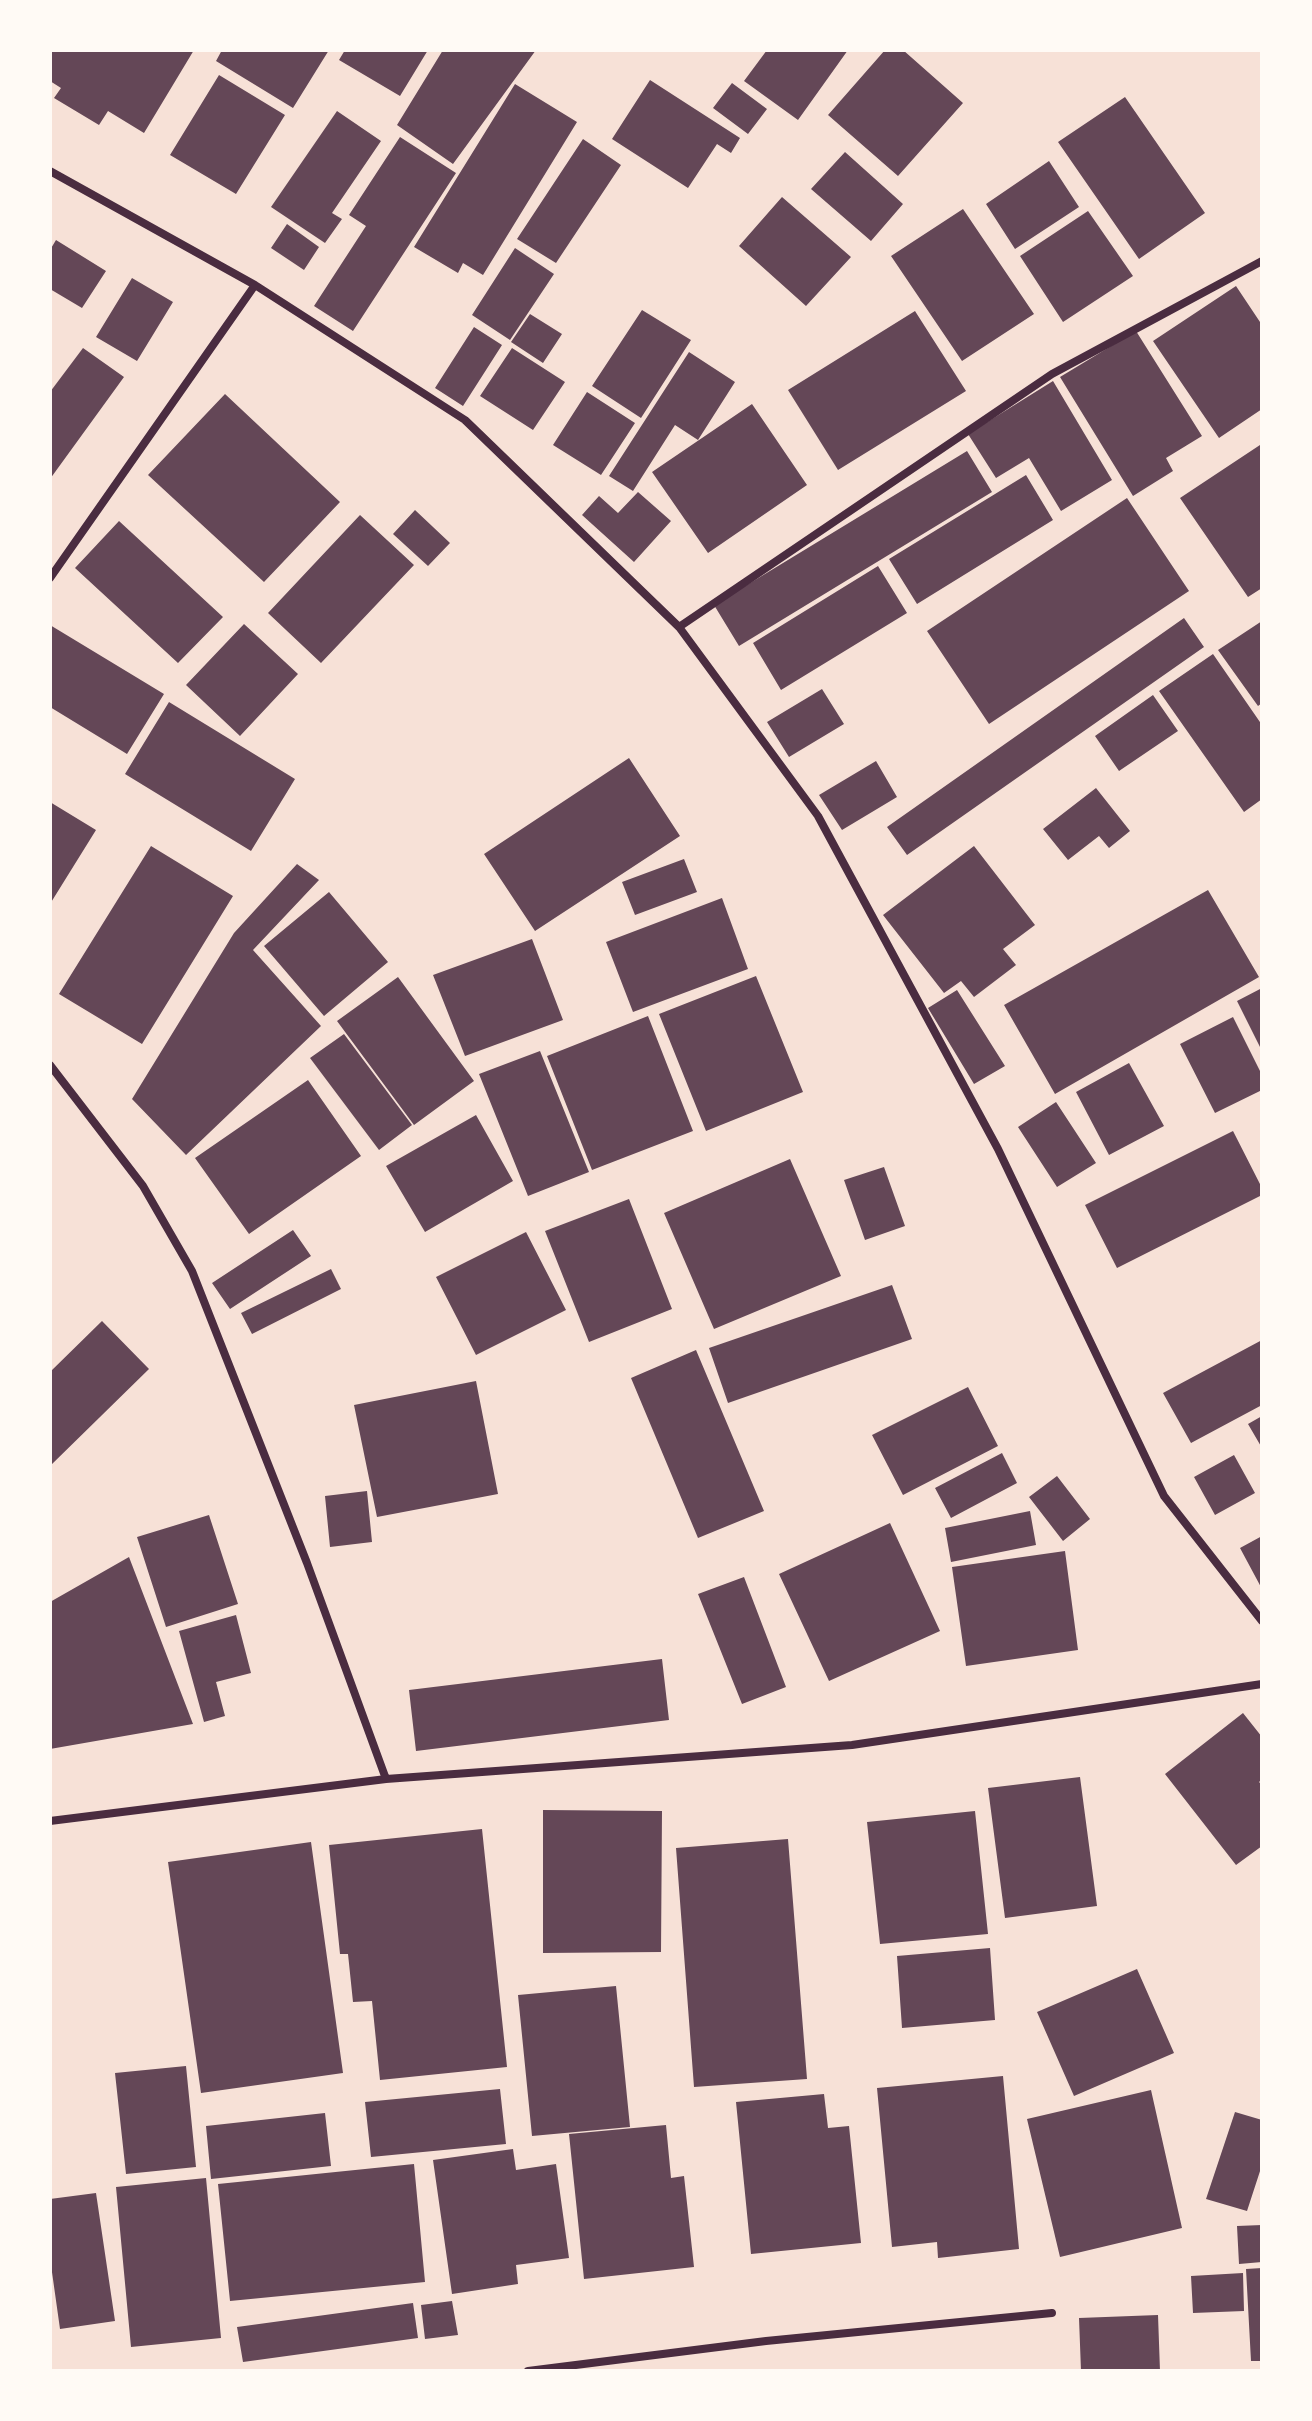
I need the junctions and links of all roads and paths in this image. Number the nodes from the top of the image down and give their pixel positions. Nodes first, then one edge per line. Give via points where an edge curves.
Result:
1 (50, 171) edge
2 (1262, 261) edge
3 (255, 285) junction
4 (50, 578) edge
5 (679, 627) junction
6 (50, 1065) edge
7 (1262, 1621) edge
8 (1262, 1684) edge
9 (386, 1779) junction
10 (50, 1821) edge
11 (1052, 2313) dead end
12 (528, 2371) edge

1 - 3 street
2 - 5 street via 1052,374
3 - 4 street
3 - 5 street via 465,420
5 - 7 street via 818,816 998,1149 1164,1496
6 - 9 street via 143,1186 192,1271
8 - 9 street via 852,1745
9 - 10 street
11 - 12 street

